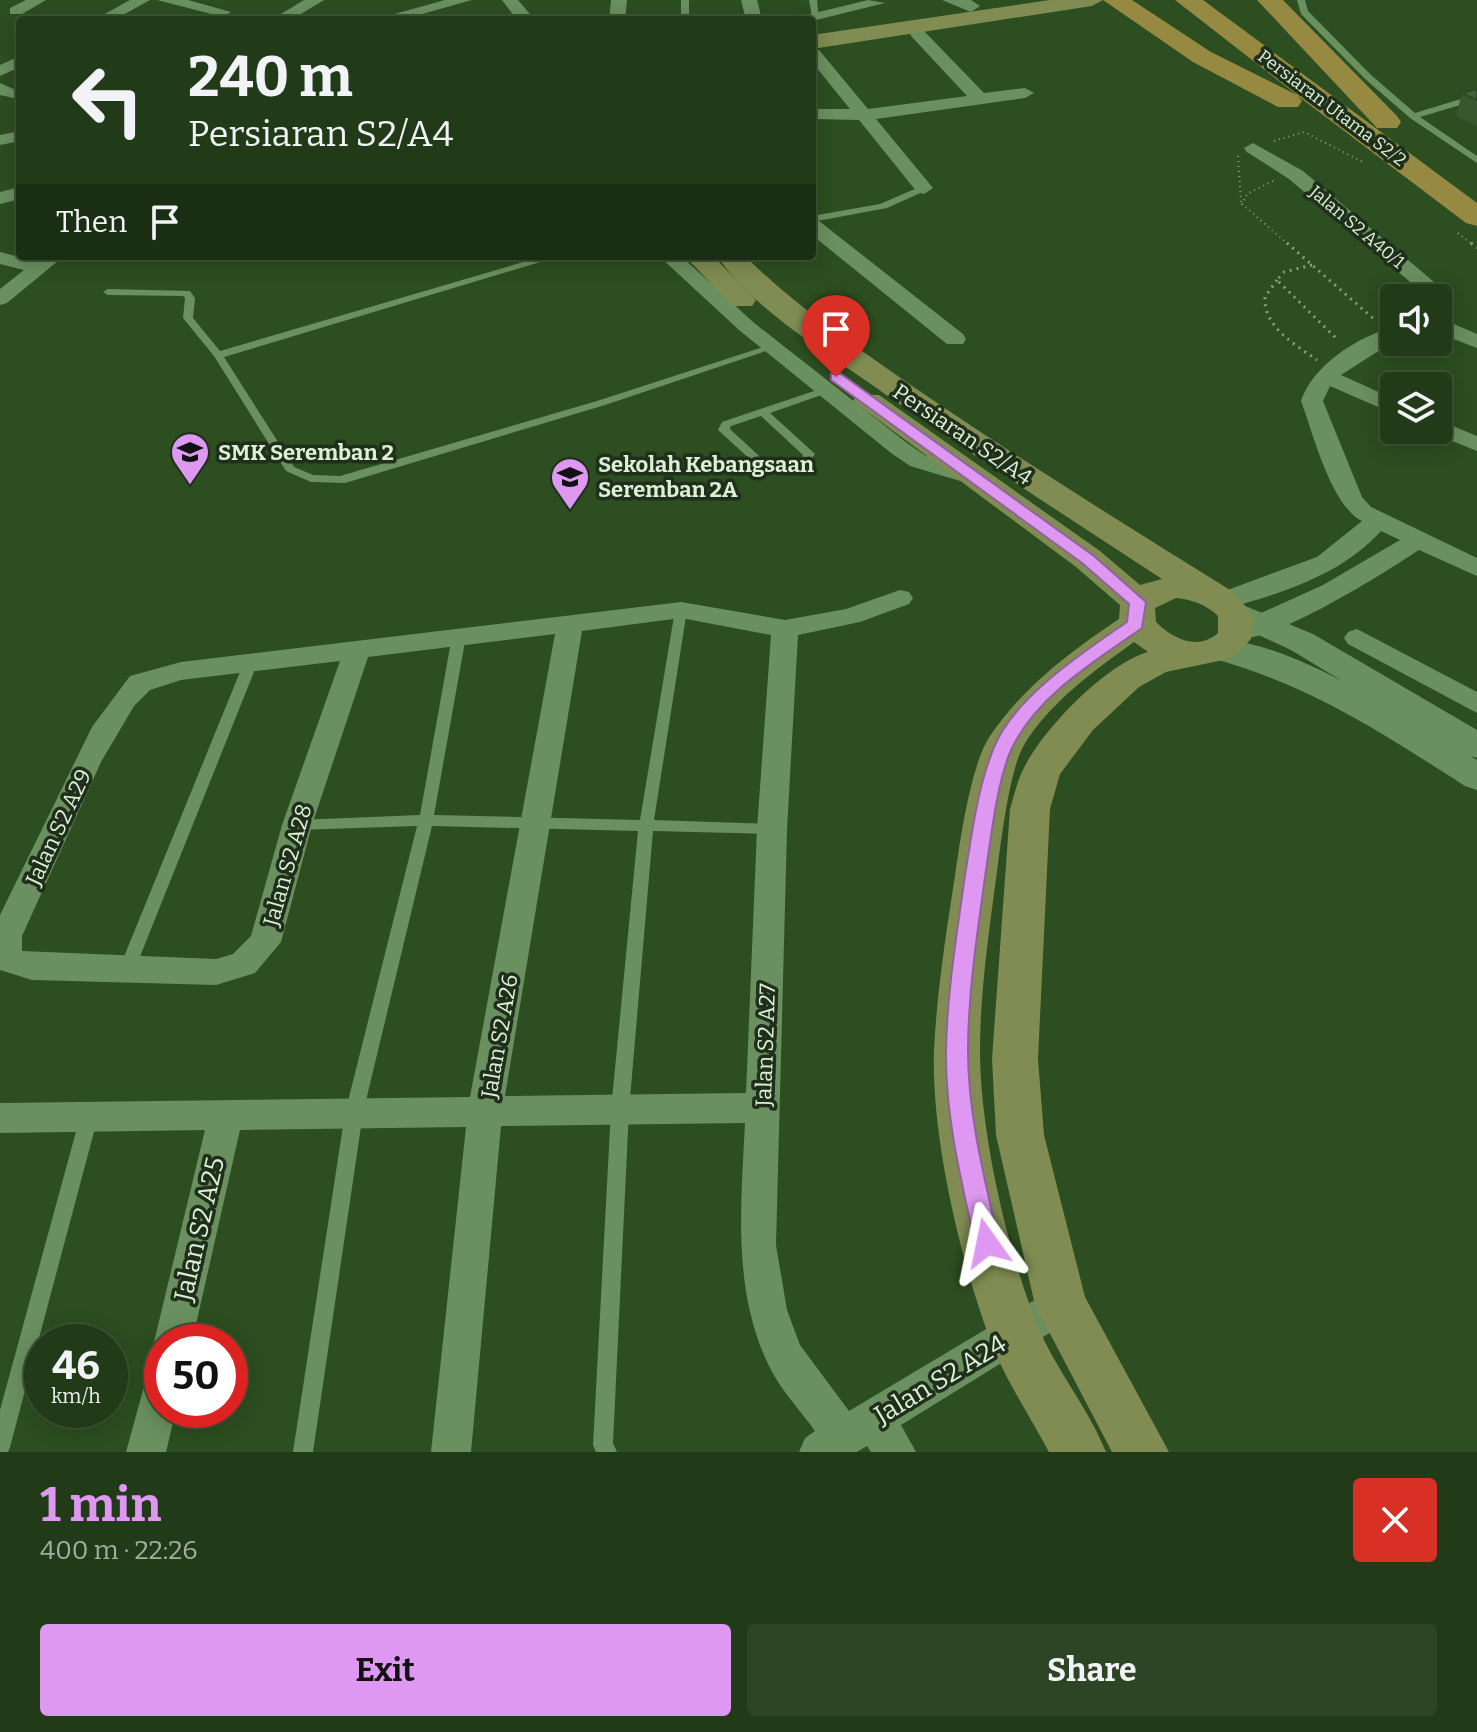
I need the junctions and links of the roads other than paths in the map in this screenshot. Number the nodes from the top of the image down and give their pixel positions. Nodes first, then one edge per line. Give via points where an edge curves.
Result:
1 (38, 0) edge
2 (142, 0) edge
3 (165, 0) edge
4 (316, 0) edge
5 (464, 0) edge
6 (510, 0) edge
7 (1012, 0) edge
8 (1092, 0) edge
9 (1115, 0) edge
10 (1187, 0) edge
11 (1213, 0) edge
12 (876, 2) edge
13 (1280, 2) edge
14 (950, 4) edge
15 (1065, 4) junction
16 (16, 11) dead end
17 (223, 13) edge
18 (110, 16) edge
19 (286, 16) edge
20 (398, 16) edge
21 (522, 16) edge
22 (814, 16) edge
23 (1149, 25) junction
24 (918, 34) dead end
25 (816, 47) edge
26 (816, 52) edge
27 (1286, 62) junction
28 (1025, 93) dead end
29 (1477, 97) edge
30 (979, 98) junction
31 (816, 114) edge
32 (865, 115) junction
33 (1393, 143) junction
34 (1253, 148) road end
35 (1477, 158) edge
36 (924, 188) joint
37 (1477, 194) edge
38 (816, 221) edge
39 (1465, 223) edge
40 (816, 225) edge
41 (24, 260) edge
42 (541, 260) edge
43 (674, 260) edge
44 (702, 260) edge
45 (734, 260) edge
46 (47, 262) edge
47 (1425, 284) edge
48 (108, 292) dead end
49 (0, 299) edge
50 (1452, 329) edge
51 (955, 339) dead end
52 (1380, 342) edge
53 (1477, 342) edge
54 (781, 344) junction
55 (218, 355) junction
56 (1328, 374) junction
57 (826, 390) junction
58 (1380, 400) edge
59 (762, 411) junction
60 (1452, 433) edge
61 (1477, 444) edge
62 (977, 479) junction
63 (1375, 522) junction
64 (1417, 540) junction
65 (1477, 568) edge
66 (900, 598) dead end
67 (681, 610) junction
68 (1300, 610) junction
69 (1137, 613) junction
70 (570, 623) junction
71 (1226, 624) junction
72 (785, 629) junction
73 (459, 636) junction
74 (1357, 638) dead end
75 (1302, 642) junction
76 (357, 649) junction
77 (251, 662) junction
78 (1477, 704) edge
79 (1477, 746) edge
80 (1477, 777) edge
81 (426, 820) junction
82 (535, 822) junction
83 (297, 825) junction
84 (646, 827) junction
85 (772, 829) junction
86 (32, 967) joint
87 (127, 969) junction
88 (763, 1108) junction
89 (620, 1110) junction
90 (485, 1112) junction
91 (354, 1113) junction
92 (226, 1115) junction
93 (89, 1117) junction
94 (0, 1118) edge
95 (1061, 1305) junction
96 (177, 1324) edge
97 (1014, 1334) junction
98 (152, 1428) edge
99 (845, 1436) edge
100 (0, 1447) edge
101 (146, 1452) edge
102 (303, 1452) edge
103 (451, 1452) edge
104 (607, 1452) edge
105 (896, 1452) edge
106 (1079, 1452) edge
107 (1142, 1452) edge

1 - 16 street
2 - 18 street
3 - 17 street
4 - 19 street
5 - 20 street
6 - 21 street
7 - 14 main road
8 - 15 main road
9 - 23 main road
10 - 27 main road, Persiaran Utama S2/2
11 - 27 main road, Persiaran Utama S2/2
12 - 22 street
13 - 33 main road
14 - 22 main road
15 - 23 main road via 1101,7
15 - 25 main road
23 - 33 main road via 1202,57
24 - 30 street
26 - 32 street
27 - 33 main road, Persiaran Utama S2/2
28 - 30 street
29 - 33 lane
30 - 32 street
31 - 32 street
32 - 36 street
33 - 35 lane via 1464,151
33 - 37 main road, Persiaran Utama S2/2
33 - 39 main road, Persiaran Utama S2/2
34 - 47 street, Jalan S2 A40/1 via 1296,175
36 - 38 lane via 900,203
40 - 51 street
41 - 46 street
42 - 55 lane
43 - 54 street
44 - 54 main road, Persiaran S2/A4
45 - 71 main road, Persiaran S2/A4 via 785,309
46 - 49 street
48 - 55 lane via 186,293 188,318
50 - 53 street
52 - 56 street
54 - 55 lane via 341,480 311,478 290,469
54 - 57 street
54 - 62 main road, Persiaran S2/A4
56 - 58 street
56 - 63 street via 1312,391 1312,401 1351,499
57 - 59 lane
57 - 62 street via 918,461
59 - 59 lane via 726,424 724,430 767,469 809,457
60 - 61 street
62 - 69 main road, Persiaran S2/A4 via 1088,559
63 - 64 street
63 - 71 street via 1336,559
64 - 65 street
64 - 68 street
66 - 72 street via 837,620
67 - 70 street
67 - 72 street
67 - 84 lane
68 - 71 street
68 - 75 street via 1294,626
69 - 71 main road, Persiaran S2/A4 via 1156,644
69 - 71 main road via 1160,589 1184,588
69 - 97 main road via 1034,705 1004,745 982,830 957,1052 965,1144
70 - 73 street
70 - 82 street, Jalan S2 A26
71 - 75 street
71 - 80 street via 1261,657 1297,672
71 - 95 main road via 1126,678 1080,721 1042,770 1030,809 1015,1059 1020,1135
72 - 85 street, Jalan S2 A27
73 - 76 street
73 - 81 lane
74 - 78 street
75 - 79 street
76 - 77 street
76 - 83 street, Jalan S2 A28
77 - 86 street, Jalan S2 A29 via 142,681 124,698 6,936 6,959
77 - 87 lane
81 - 82 lane
81 - 83 lane
81 - 91 lane
82 - 84 lane
82 - 90 street, Jalan S2 A26
83 - 87 street, Jalan S2 A28 via 265,942 244,964 216,972
84 - 85 lane
84 - 89 lane
85 - 88 street, Jalan S2 A27
86 - 87 street, Jalan S2 A28
88 - 89 street
88 - 99 street, Jalan S2 A27 via 758,1245 768,1310 784,1356
89 - 90 street
89 - 104 lane via 603,1445
90 - 91 street
90 - 103 street, Jalan S2 A26
91 - 92 street
91 - 102 lane
92 - 93 street
92 - 96 street, Jalan S2 A25
93 - 94 street
93 - 100 lane
95 - 97 street, Jalan S2 A24
95 - 107 main road
97 - 99 street, Jalan S2 A24
97 - 106 main road
98 - 101 street
99 - 105 street, Jalan S2 A27

